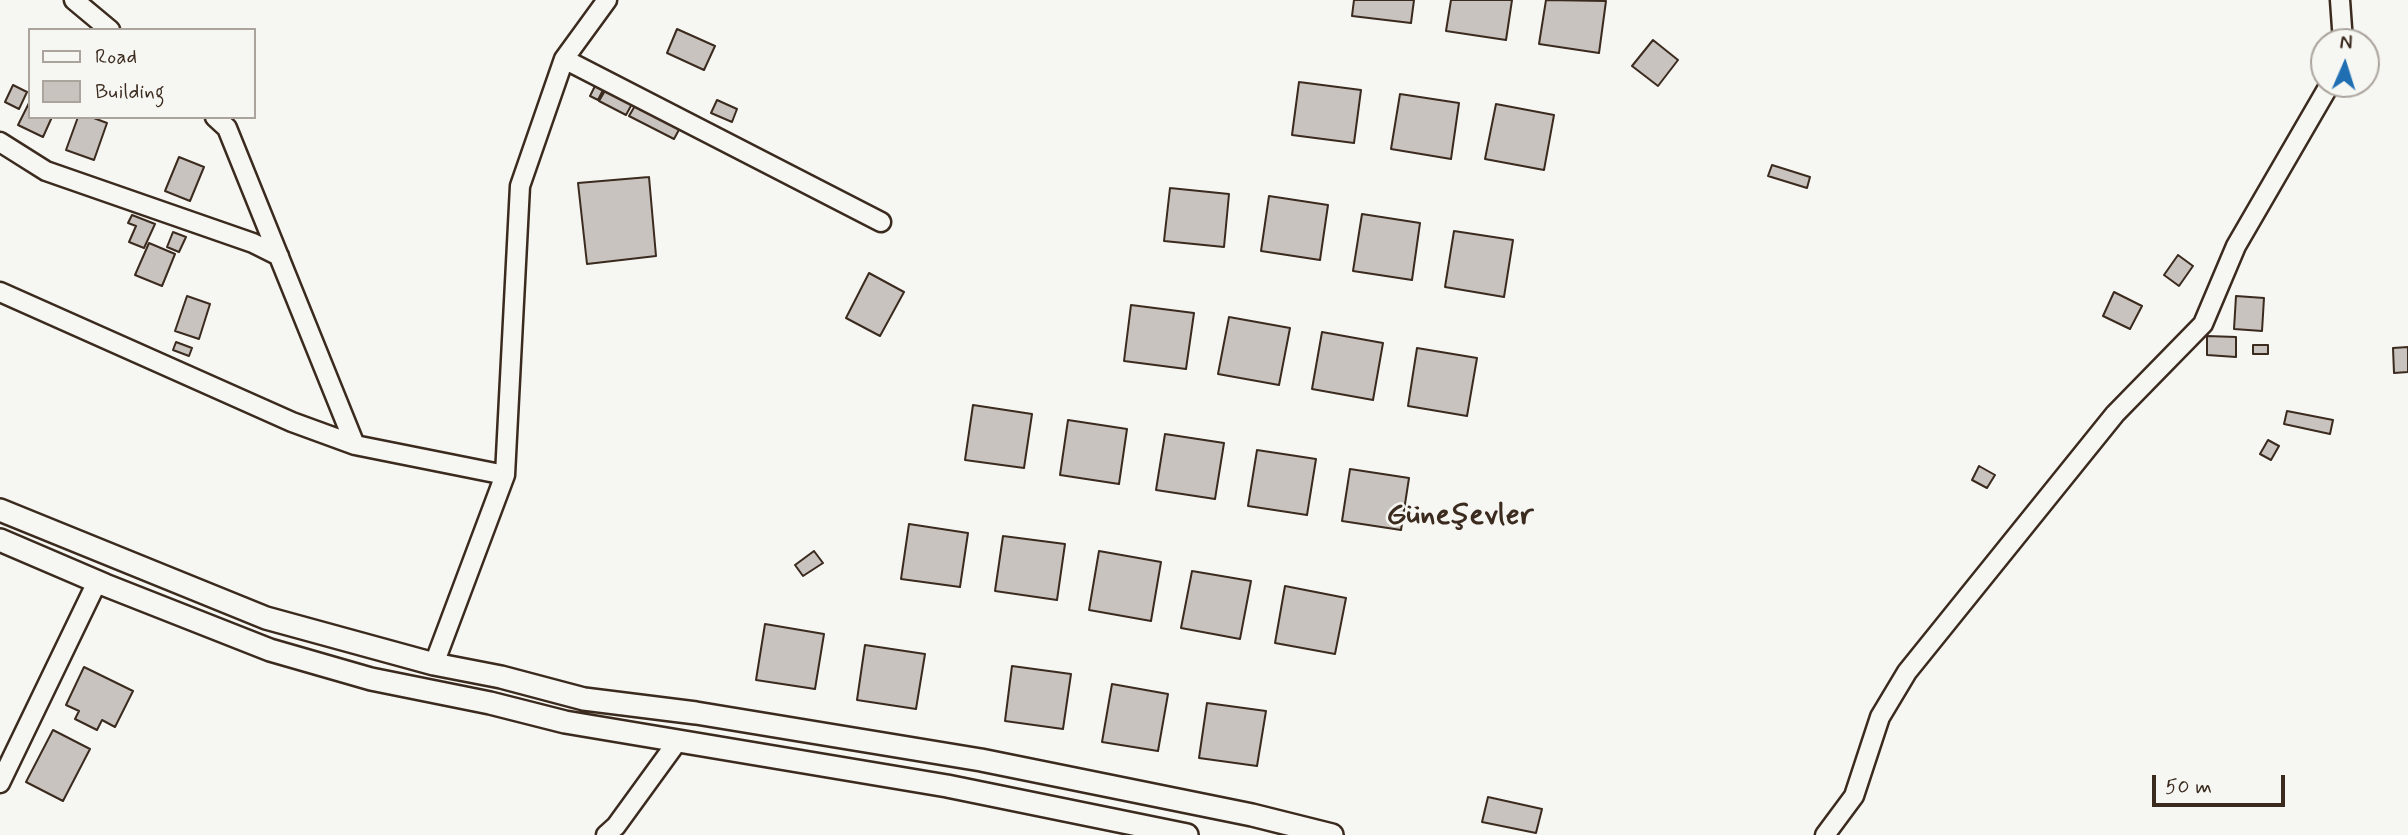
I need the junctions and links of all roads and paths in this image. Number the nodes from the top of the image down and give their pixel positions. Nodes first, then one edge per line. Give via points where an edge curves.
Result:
1 (74, 0) edge
2 (607, 0) edge
3 (2340, 0) edge
4 (108, 28) edge
5 (2342, 28) edge
6 (564, 59) junction
7 (2322, 98) edge
8 (217, 119) edge
9 (0, 142) edge
10 (881, 222) dead end
11 (279, 256) junction
12 (0, 292) edge
13 (355, 445) junction
14 (505, 475) junction
15 (0, 510) edge
16 (0, 540) edge
17 (97, 582) junction
18 (434, 664) junction
19 (677, 741) junction
20 (0, 783) edge
21 (606, 835) edge
22 (1187, 835) edge
23 (1332, 835) edge
24 (1825, 835) edge

1 - 4 street
2 - 6 street
3 - 5 street
6 - 10 street
6 - 14 street via 520,186
7 - 24 street via 2236,246 2203,324 2115,414 1908,672 1880,717 1854,796
8 - 11 street via 227,128
9 - 11 street via 46,171
11 - 13 street
12 - 13 street via 292,422
13 - 14 street
14 - 18 street
15 - 18 main road via 266,618
16 - 17 main road
17 - 19 main road via 271,650 371,679 565,722
17 - 20 street
18 - 23 main road via 584,699 981,761
19 - 21 street
19 - 22 main road via 947,786

